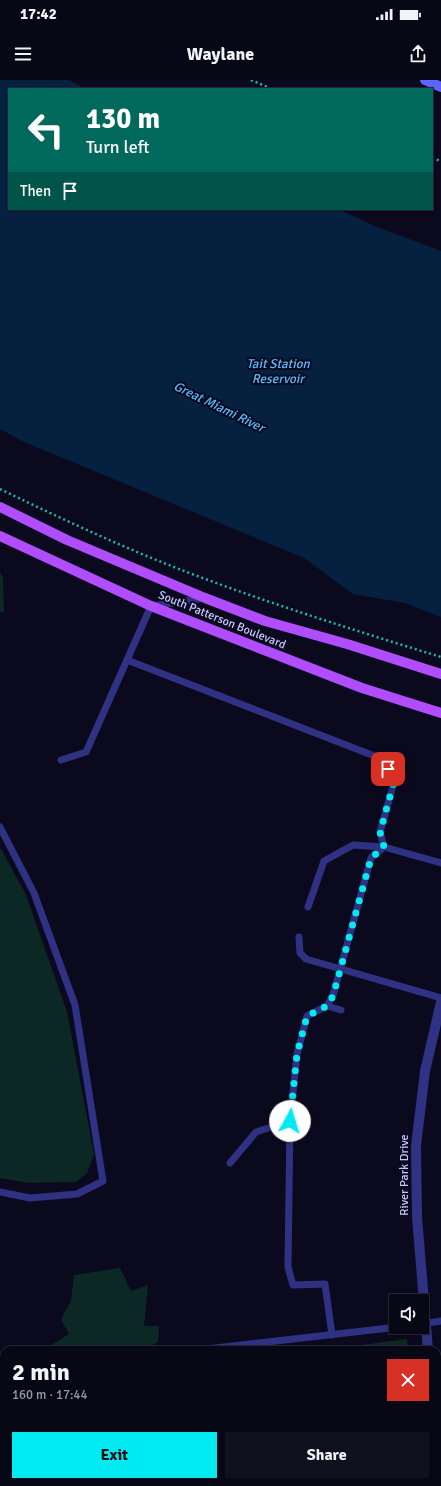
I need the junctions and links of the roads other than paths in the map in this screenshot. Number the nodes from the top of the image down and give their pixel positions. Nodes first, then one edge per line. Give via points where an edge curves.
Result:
1 (425, 80) edge
2 (441, 87) edge
3 (0, 507) edge
4 (0, 536) edge
5 (205, 598) junction
6 (151, 606) junction
7 (127, 660) junction
8 (441, 674) edge
9 (441, 713) edge
10 (61, 760) dead end
11 (0, 827) edge
12 (384, 847) junction
13 (441, 863) edge
14 (308, 907) dead end
15 (299, 937) dead end
16 (340, 969) junction
17 (441, 998) edge
18 (441, 1002) edge
19 (327, 1006) junction
20 (341, 1010) dead end
21 (290, 1121) junction
22 (230, 1163) dead end
23 (0, 1192) edge
24 (422, 1294) edge
25 (441, 1321) edge
26 (429, 1323) edge
27 (389, 1328) edge
28 (426, 1334) edge
29 (332, 1335) junction
30 (234, 1346) edge
31 (427, 1346) edge

1 - 2 main road
3 - 5 main road, South Patterson Boulevard via 67,540
4 - 6 main road, South Patterson Boulevard
5 - 6 lane
5 - 8 main road, South Patterson Boulevard via 265,621
6 - 7 lane
6 - 9 main road, South Patterson Boulevard via 362,688
7 - 10 lane via 86,752
7 - 12 lane via 377,757 388,769 394,782 380,832
11 - 23 lane via 34,893 75,1006 103,1182 77,1194 30,1198
12 - 13 lane
12 - 14 lane via 353,845 324,861
12 - 16 lane via 371,858
15 - 16 lane via 300,952 306,959
16 - 17 lane
16 - 19 lane via 333,996
18 - 24 street, River Park Drive via 425,1070 416,1146
19 - 20 lane
19 - 21 lane via 307,1016 297,1054
21 - 22 lane via 256,1132
21 - 29 lane via 288,1267 293,1285 325,1284
25 - 26 lane
27 - 29 lane
28 - 31 street, River Park Drive
29 - 30 lane

